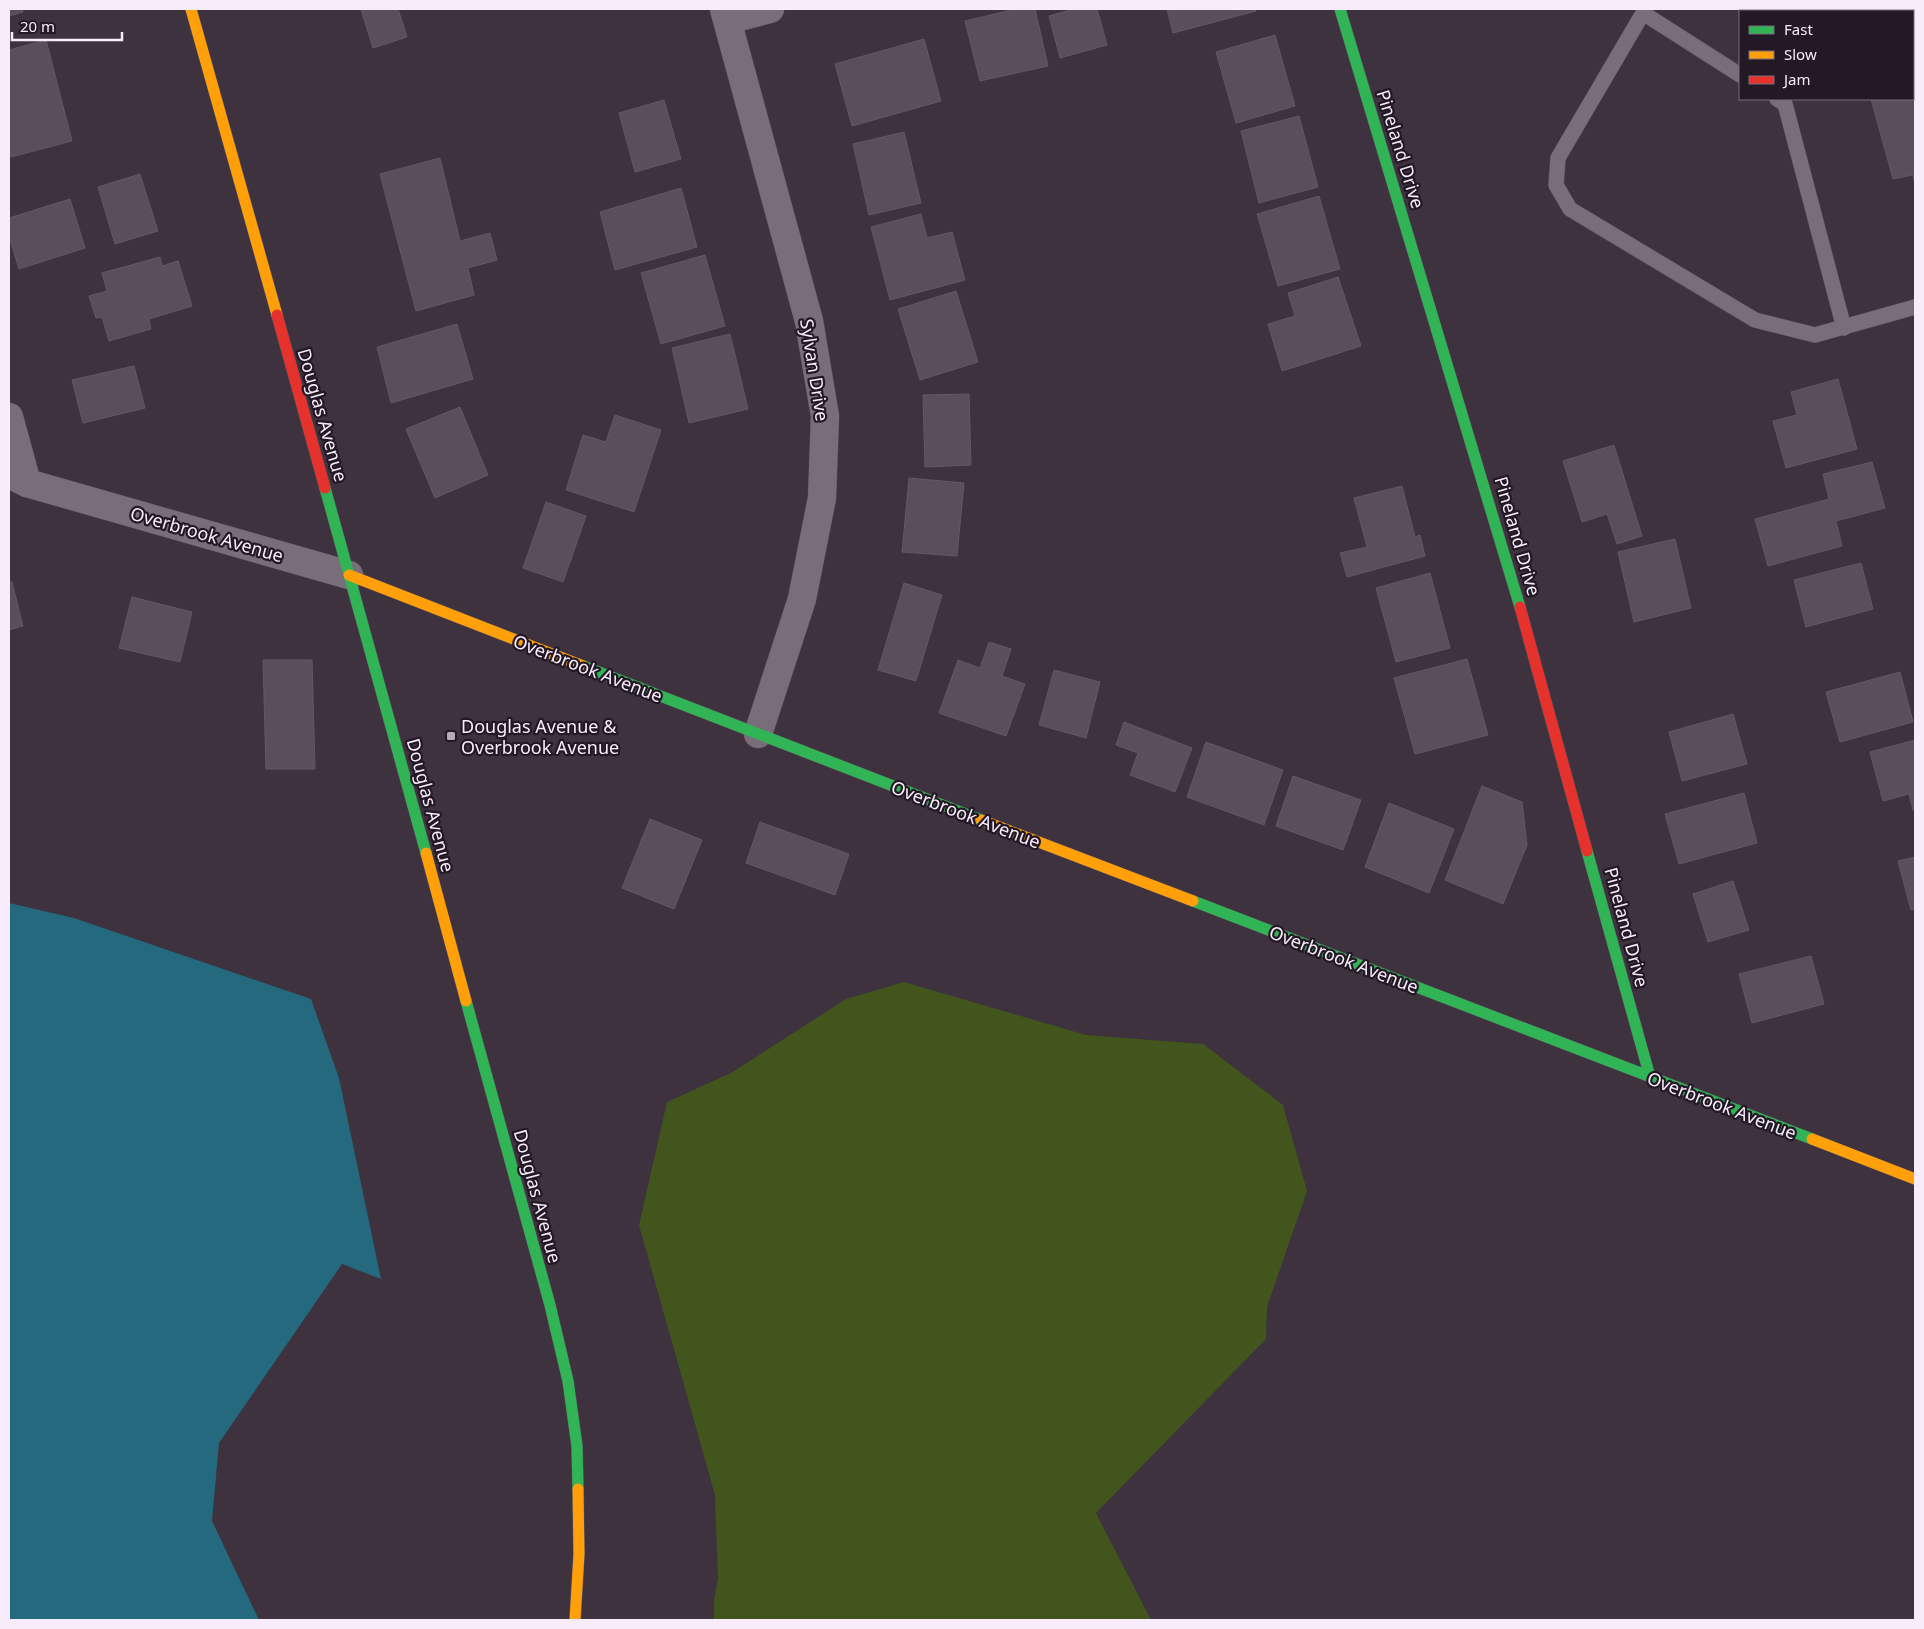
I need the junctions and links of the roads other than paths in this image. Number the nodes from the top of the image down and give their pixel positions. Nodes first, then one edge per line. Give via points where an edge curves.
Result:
1 (191, 9) edge
2 (770, 9) edge
3 (1340, 9) edge
4 (726, 14) edge
5 (1739, 74) edge
6 (1779, 100) edge
7 (1915, 307) edge
8 (1844, 328) junction
9 (9, 417) edge
10 (18, 478) edge
11 (349, 575) junction
12 (758, 734) junction
13 (1650, 1077) junction
14 (1915, 1178) edge
15 (575, 1620) edge

1 - 11 street, Douglas Avenue
2 - 4 street
3 - 13 street, Pineland Drive via 1508,564
4 - 12 street, Sylvan Drive via 809,322 825,416 822,498 802,599
5 - 8 lane via 1643,13 1558,158 1556,185 1570,209 1754,320 1815,335
6 - 8 lane via 1785,104
7 - 8 lane
9 - 10 street
10 - 11 street, Overbrook Avenue
11 - 12 street, Overbrook Avenue
11 - 15 street, Douglas Avenue via 550,1305 568,1381 577,1446 580,1554
12 - 13 street, Overbrook Avenue
13 - 14 street, Overbrook Avenue

